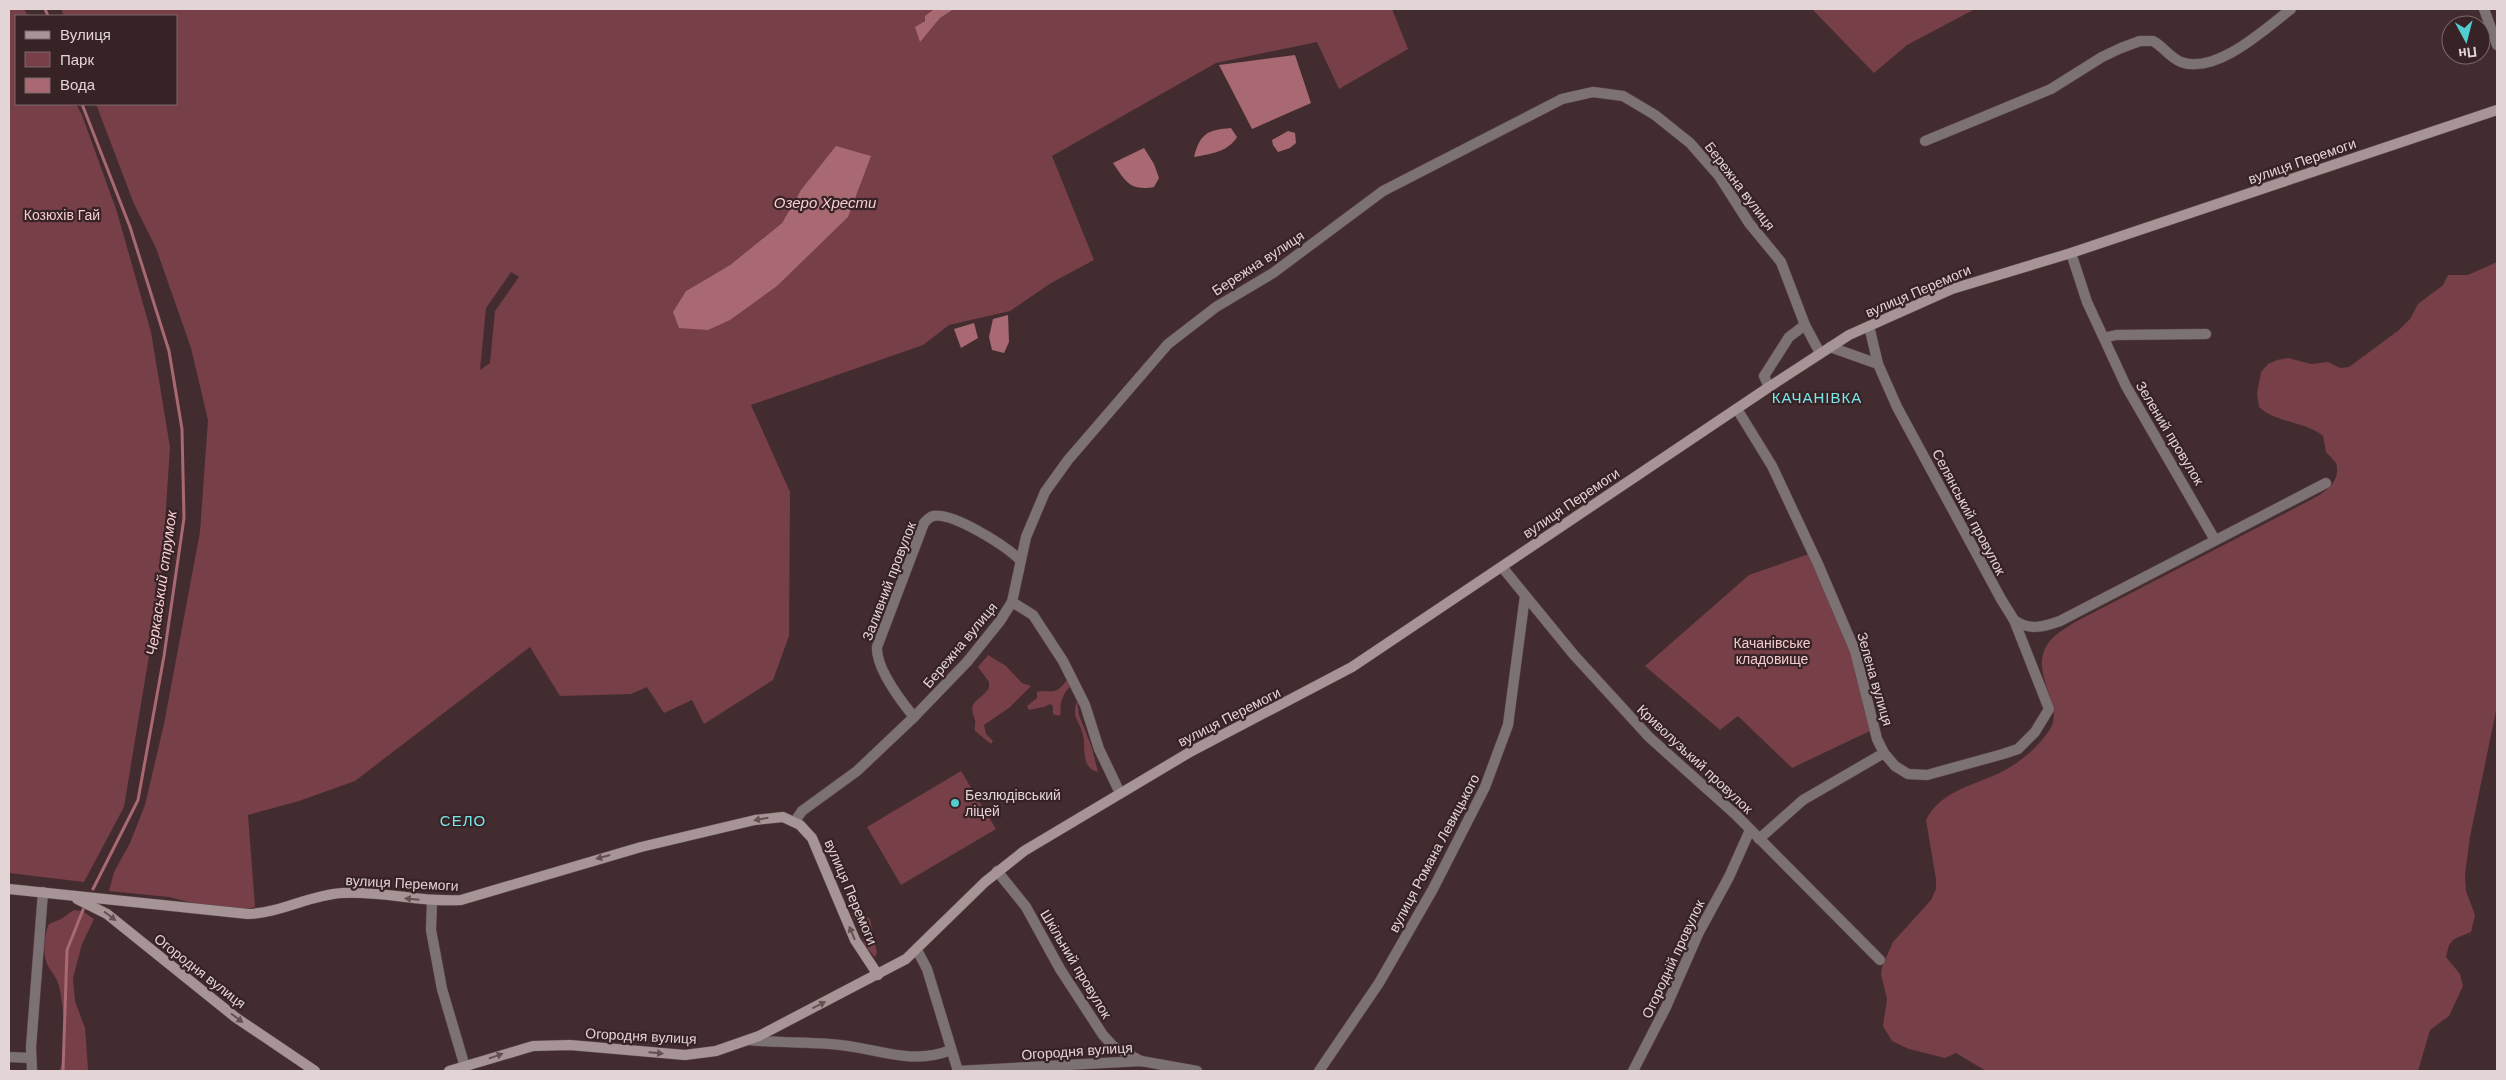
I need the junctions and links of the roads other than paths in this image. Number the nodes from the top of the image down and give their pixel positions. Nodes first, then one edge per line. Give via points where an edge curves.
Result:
1 (2291, 9) edge
2 (2484, 9) edge
3 (2497, 45) edge
4 (2497, 110) edge
5 (1925, 141) dead end
6 (2071, 253) junction
7 (1805, 325) junction
8 (1869, 326) junction
9 (2206, 334) dead end
10 (2104, 338) junction
11 (1830, 347) junction
12 (1820, 353) junction
13 (1878, 364) junction
14 (1768, 387) junction
15 (1737, 409) junction
16 (2326, 483) dead end
17 (2215, 540) junction
18 (1020, 560) junction
19 (1502, 567) junction
20 (1525, 596) junction
21 (1012, 602) junction
22 (2014, 620) junction
23 (2049, 709) joint
24 (914, 717) junction
25 (1884, 753) junction
26 (1120, 794) junction
27 (795, 821) junction
28 (1750, 830) junction
29 (1759, 839) junction
30 (998, 871) junction
31 (9, 889) edge
32 (44, 892) junction
33 (67, 895) junction
34 (432, 900) junction
35 (917, 950) junction
36 (1880, 960) dead end
37 (878, 975) junction
38 (749, 1040) junction
39 (951, 1050) junction
40 (9, 1057) edge
41 (31, 1058) junction
42 (1141, 1061) junction
43 (464, 1066) junction
44 (32, 1071) edge
45 (316, 1071) edge
46 (449, 1071) edge
47 (958, 1071) edge
48 (1197, 1071) edge
49 (1319, 1071) edge
50 (1633, 1071) edge

1 - 5 street via 2213,61 2183,62 2172,58 2154,41 2140,41 2102,57 2052,89
2 - 3 street
4 - 6 street, вулиця Перемоги
6 - 8 street, вулиця Перемоги via 1952,289
6 - 10 street, Зелений провулок via 2083,293
7 - 12 street, Бережна вулиця
7 - 14 street via 1789,337 1764,376
7 - 18 street, Бережна вулиця via 1781,262 1690,143 1655,115 1623,96 1605,92 1573,95 1383,191 1273,273 1216,307 1177,336 1054,477 1035,512
8 - 11 street, вулиця Перемоги
8 - 13 street, Селянський провулок
9 - 10 street via 2116,335
10 - 17 street, Зелений провулок via 2128,392
11 - 12 street, вулиця Перемоги
11 - 13 street
12 - 14 street, вулиця Перемоги
13 - 22 street, Селянський провулок via 1897,407
14 - 15 street, вулиця Перемоги
15 - 19 street, вулиця Перемоги
15 - 25 street, Зелена вулиця via 1776,472 1850,636 1877,739
16 - 17 street
17 - 22 street via 2060,621 2034,628
18 - 21 street, Бережна вулиця
18 - 24 street, Заливний провулок via 999,542 954,521 937,516 924,523 877,647 879,660 894,690
19 - 20 street, Криволузький провулок
19 - 26 street, вулиця Перемоги via 1346,671 1190,752
20 - 28 street, Криволузький провулок via 1643,731
20 - 49 street, вулиця Романа Левицького via 1509,718 1485,787 1433,889 1379,983
21 - 24 street, Бережна вулиця via 967,662
21 - 26 street via 1033,615 1064,661
22 - 23 street, Селянський провулок
23 - 25 street, Зелена вулиця via 2036,732 2018,749 1951,770 1927,775 1908,774 1895,766
24 - 27 street, Бережна вулиця via 857,771 802,811
25 - 29 street via 1803,800
26 - 30 street, вулиця Перемоги via 1035,844
27 -> 34 street, вулиця Перемоги via 776,817 755,820 592,860 470,898
37 -> 27 street, вулиця Перемоги via 855,940 815,842
28 - 29 street, Криволузький провулок
28 - 50 street, Огородній провулок
29 - 36 street, Криволузький провулок
30 - 35 street, вулиця Перемоги
30 - 42 street, Шкільний провулок via 1026,907 1102,1036
31 - 32 street, вулиця Перемоги
32 - 33 street, вулиця Перемоги
32 - 41 street
34 -> 33 street, вулиця Перемоги via 344,893 248,914
33 -> 45 street, Огородня вулиця via 108,914 235,1017
34 - 43 street via 431,930 444,998
35 - 37 street, вулиця Перемоги
35 - 39 street via 927,969
38 -> 37 street
38 - 39 street, Огородня вулиця via 831,1044 914,1058
43 -> 38 street, Огородня вулиця via 513,1050 542,1045 685,1055 716,1051
39 - 47 street
40 - 41 street
41 - 44 street
42 - 47 street, Огородня вулиця
42 - 48 street, Огородня вулиця
43 - 46 street, Огородня вулиця

